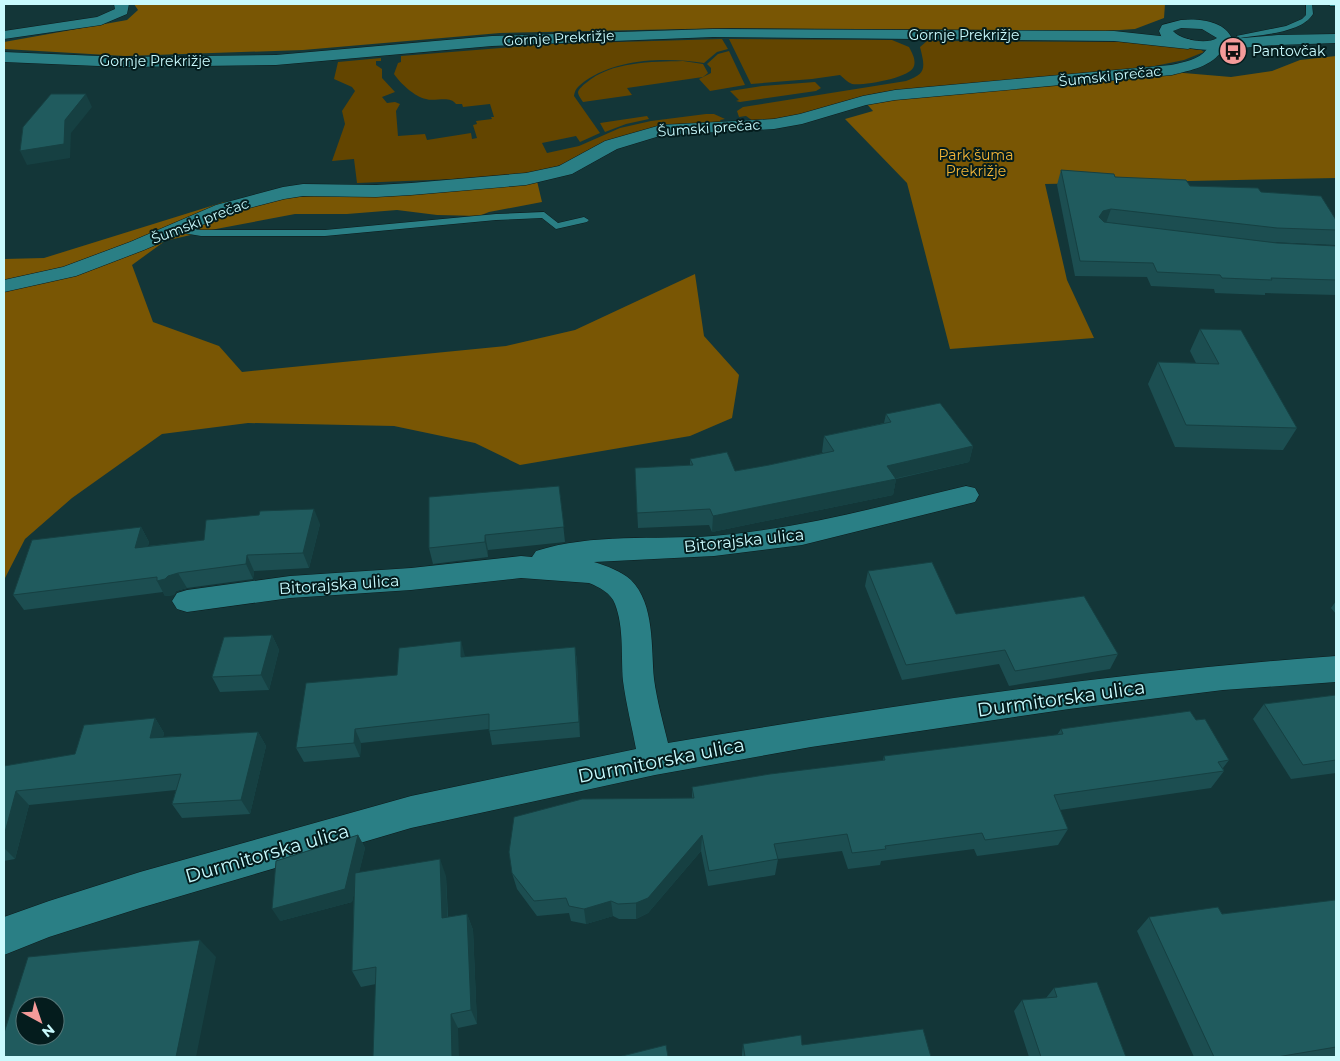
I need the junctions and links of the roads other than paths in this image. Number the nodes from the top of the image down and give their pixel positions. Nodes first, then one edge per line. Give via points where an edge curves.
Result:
1 (121, 4) edge
2 (1309, 4) edge
3 (1181, 10) dead end
4 (1196, 12) dead end
5 (1169, 27) junction
6 (4, 35) edge
7 (1114, 36) junction
8 (1240, 36) junction
9 (1215, 37) junction
10 (1336, 39) edge
11 (1278, 40) junction
12 (1188, 44) junction
13 (4, 57) edge
14 (584, 220) dead end
15 (177, 229) junction
16 (4, 286) edge
17 (966, 495) dead end
18 (521, 567) junction
19 (187, 601) dead end
20 (1336, 669) edge
21 (655, 760) junction
22 (4, 936) edge

1 - 6 street via 122,11 100,21
2 - 8 lane via 1308,17 1303,22
3 - 5 street via 1180,16
4 - 9 street
5 - 7 street, Gornje Prekrižje
5 - 9 street, Gornje Prekrižje via 1185,24
5 - 12 street via 1167,35
7 - 12 street, Gornje Prekrižje
7 - 13 street, Gornje Prekrižje via 617,35 492,41 276,60 132,62
8 - 9 street
8 - 11 street
9 - 11 street
9 - 12 street, Gornje Prekrižje
9 - 15 street, Šumski prečac via 1214,54 1172,70 894,95 774,124 661,130 611,145 565,170 526,179 470,186 282,193 223,209
10 - 11 street
14 - 15 lane via 556,226 544,214 325,233 201,233
15 - 16 street, Šumski prečac via 68,272
17 - 18 street, Bitorajska ulica via 802,535 714,546 580,552 549,557
18 - 19 street, Bitorajska ulica via 280,588
18 - 21 street, Bitorajska ulica via 592,572 622,589 634,619 639,682
20 - 21 street, Durmitorska ulica via 1223,677 1069,696 811,733
21 - 22 street, Durmitorska ulica via 411,812 140,890

